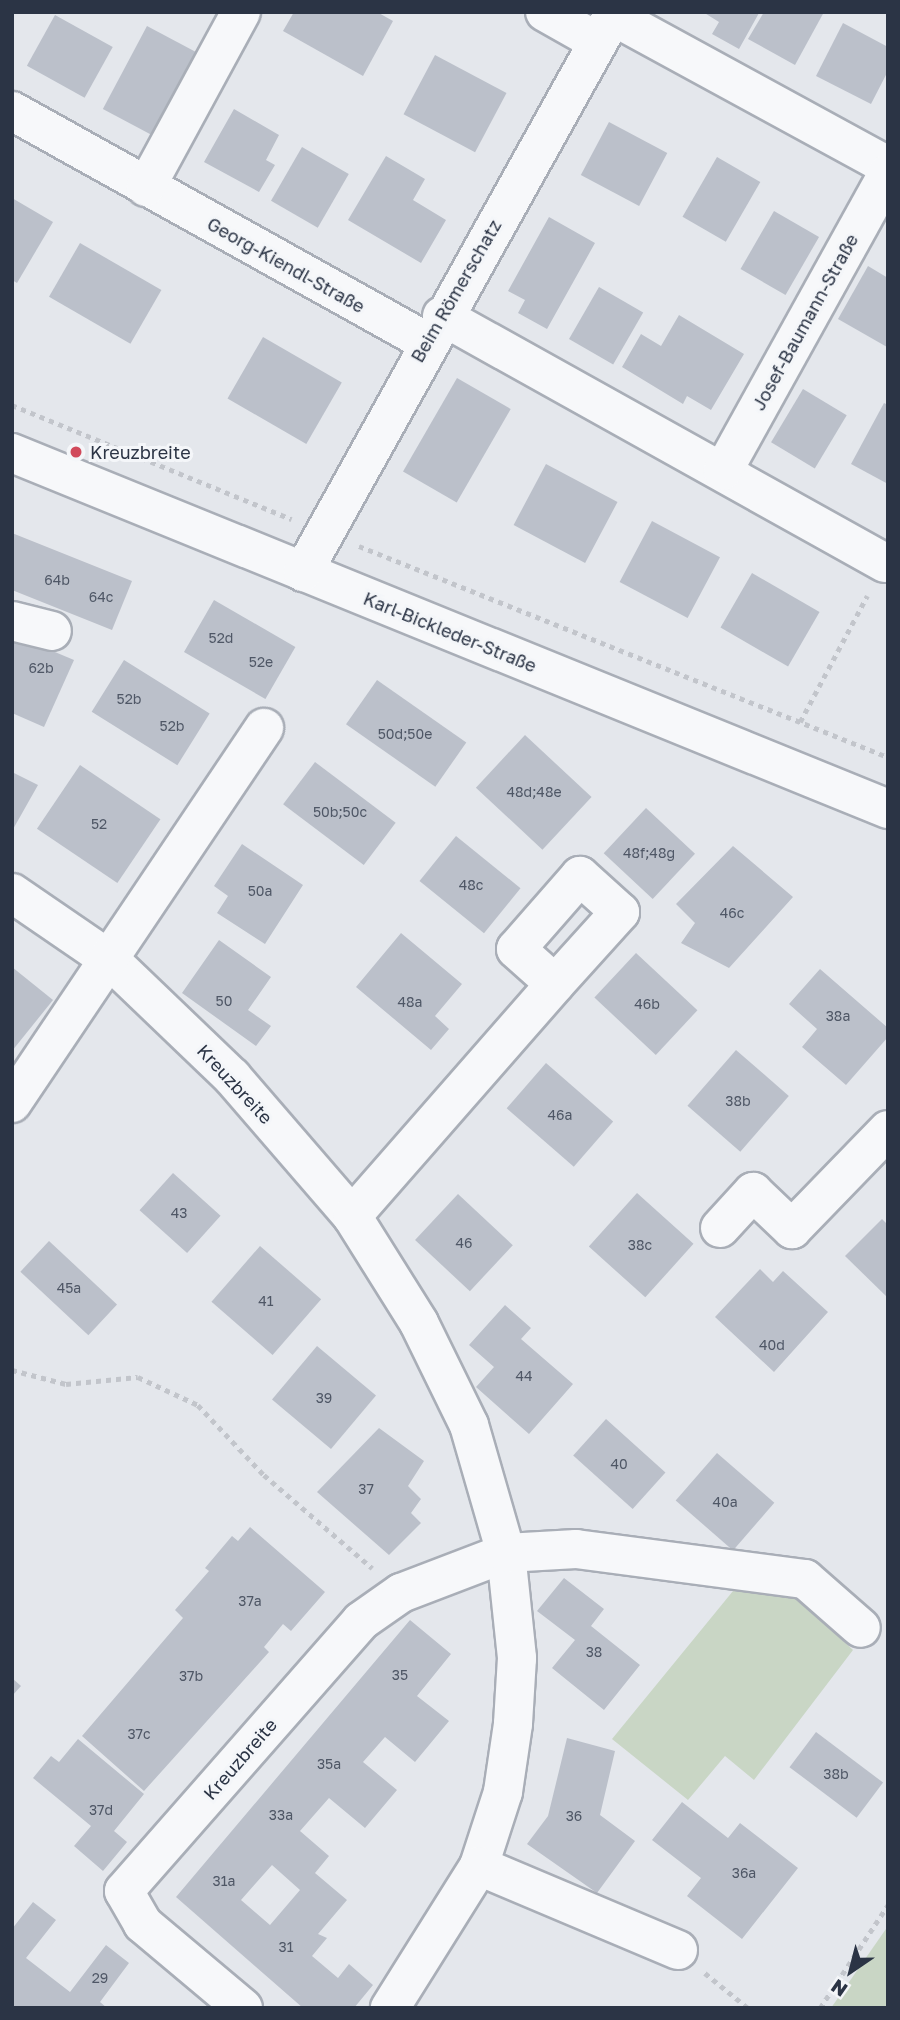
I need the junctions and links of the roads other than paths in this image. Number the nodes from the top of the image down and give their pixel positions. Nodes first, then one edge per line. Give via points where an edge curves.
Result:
1 (241, 12) edge
2 (545, 12) edge
3 (608, 24) edge
4 (12, 111) edge
5 (888, 166) edge
6 (888, 173) edge
7 (146, 187) junction
8 (434, 329) junction
9 (12, 453) edge
10 (723, 471) junction
11 (886, 563) road end
12 (303, 572) junction
13 (12, 621) edge
14 (52, 631) dead end
15 (264, 728) dead end
16 (888, 809) edge
17 (12, 893) edge
18 (110, 960) junction
19 (555, 985) dead end
20 (12, 1102) edge
21 (888, 1130) edge
22 (352, 1216) junction
23 (720, 1228) dead end
24 (506, 1553) junction
25 (860, 1629) dead end
26 (480, 1866) junction
27 (678, 1950) road end
28 (243, 2008) edge
29 (390, 2008) edge

1 - 7 street
2 - 3 street
3 - 5 street
3 - 8 street, Beim Römerschatz
4 - 7 street, Georg-Kiendl-Straße
6 - 10 street, Josef-Baumann-Straße
7 - 8 street, Georg-Kiendl-Straße
8 - 10 street
8 - 12 street, Beim Römerschatz via 321,530
9 - 12 street, Karl-Bickleder-Straße
10 - 11 street
12 - 16 street, Karl-Bickleder-Straße
13 - 14 street
15 - 18 street
17 - 18 street, Kreuzbreite
18 - 20 street
18 - 22 street, Kreuzbreite via 232,1077
19 - 22 street
21 - 23 street via 792,1229 753,1192
22 - 24 street, Kreuzbreite via 419,1323 469,1425
24 - 25 street, Kreuzbreite via 576,1549 805,1579
24 - 26 street, Kreuzbreite via 517,1658 513,1724 503,1792
24 - 28 street, Kreuzbreite via 401,1593 361,1621 124,1891 143,1924
26 - 27 street
26 - 29 street, Kreuzbreite

